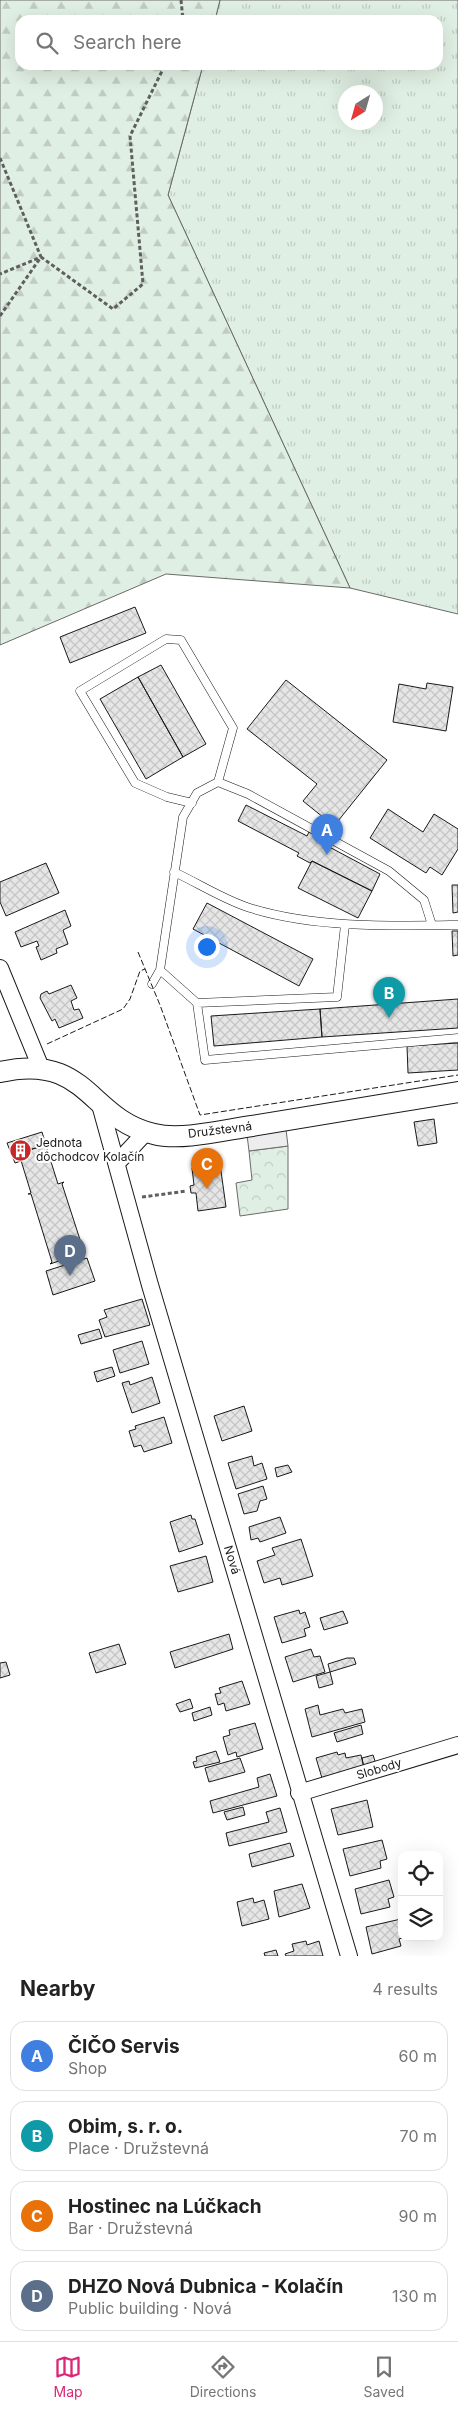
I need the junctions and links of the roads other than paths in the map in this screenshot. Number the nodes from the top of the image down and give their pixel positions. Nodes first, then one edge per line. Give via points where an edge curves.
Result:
1 (218, 782) junction
2 (192, 803) junction
3 (174, 872) junction
4 (345, 925) junction
5 (432, 925) junction
6 (458, 925) edge
7 (0, 968) edge
8 (160, 970) junction
9 (152, 984) dead end
10 (198, 1003) junction
11 (458, 1038) edge
12 (41, 1068) junction
13 (0, 1072) edge
14 (458, 1092) edge
15 (99, 1101) junction
16 (146, 1132) junction
17 (117, 1163) junction
18 (458, 1745) edge
19 (299, 1793) junction
20 (349, 1956) edge

1 - 2 lane via 197,793
1 - 2 lane via 233,728 182,640 166,639 80,691 135,783 167,797
1 - 5 lane via 248,794 389,871 424,900
2 - 3 lane via 184,817
3 - 4 lane via 249,908
3 - 8 lane
4 - 5 lane
4 - 10 lane via 338,997
5 - 6 lane
7 - 12 street
8 - 9 lane
8 - 10 lane
10 - 11 lane via 205,1060
12 - 13 street, Družstevná
12 - 15 street, Družstevná via 60,1073
14 - 16 street, Družstevná via 236,1128 168,1136
15 - 16 street, Družstevná via 125,1122
15 - 17 street, Nová
16 - 17 street
17 - 19 street, Nová
18 - 19 street, Slobody
19 - 20 street, Nová

